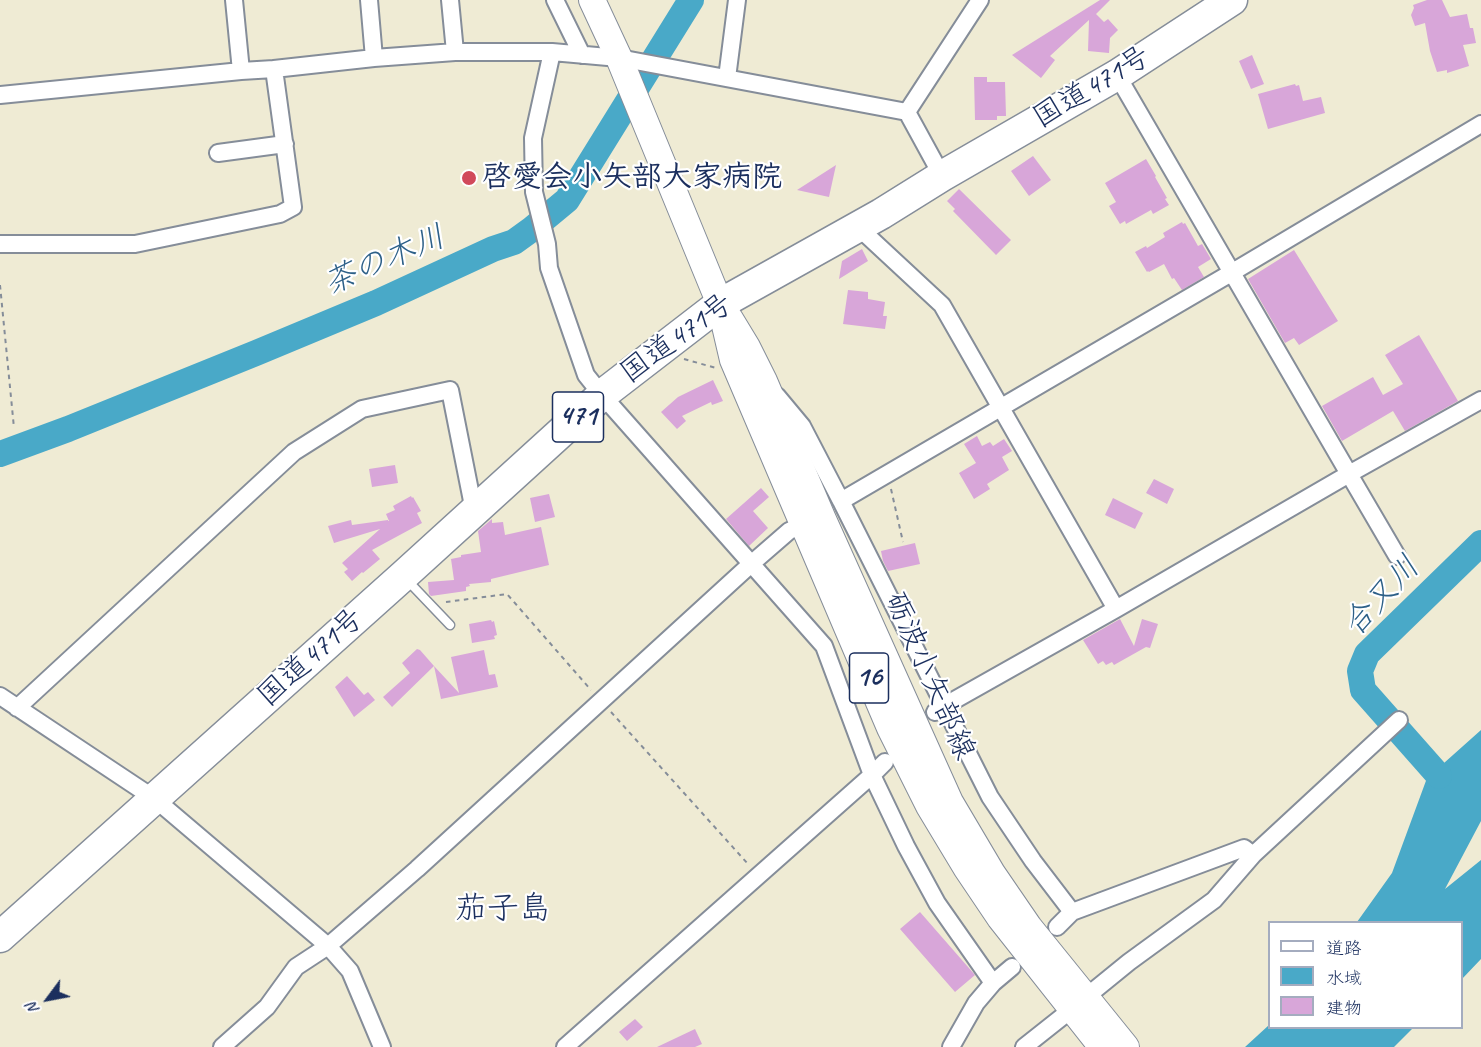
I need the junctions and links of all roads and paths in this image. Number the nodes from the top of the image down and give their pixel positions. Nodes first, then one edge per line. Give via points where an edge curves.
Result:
1 (234, 0) edge
2 (369, 0) edge
3 (450, 0) edge
4 (555, 0) edge
5 (592, 0) edge
6 (738, 0) edge
7 (980, 0) edge
8 (1232, 0) edge
9 (455, 52) junction
10 (552, 52) junction
11 (582, 55) junction
12 (374, 58) junction
13 (619, 58) junction
14 (274, 69) junction
15 (241, 71) junction
16 (1117, 75) junction
17 (727, 78) junction
18 (0, 95) edge
19 (907, 112) junction
20 (1481, 124) edge
21 (285, 144) junction
22 (218, 153) dead end
23 (942, 176) junction
24 (858, 227) junction
25 (0, 244) edge
26 (1232, 273) junction
27 (0, 285) edge
28 (720, 304) junction
29 (764, 381) junction
30 (602, 395) junction
31 (1481, 400) edge
32 (1001, 408) junction
33 (14, 428) dead end
34 (888, 474) junction
35 (1349, 474) junction
36 (841, 501) junction
37 (474, 511) junction
38 (804, 524) junction
39 (903, 542) dead end
40 (1397, 556) dead end
41 (751, 564) junction
42 (403, 576) junction
43 (1116, 609) junction
44 (450, 625) dead end
45 (0, 696) edge
46 (17, 708) junction
47 (939, 709) junction
48 (1399, 720) dead end
49 (885, 762) dead end
50 (872, 775) junction
51 (155, 799) junction
52 (1253, 855) junction
53 (1072, 912) junction
54 (1057, 927) dead end
55 (0, 937) edge
56 (328, 946) junction
57 (1012, 966) dead end
58 (993, 983) junction
59 (1083, 1008) junction
60 (222, 1047) edge
61 (382, 1047) edge
62 (566, 1047) edge
63 (951, 1047) edge
64 (1024, 1047) edge
65 (1102, 1047) edge
66 (1126, 1047) edge

1 - 15 street
2 - 12 street
3 - 9 street
4 - 11 street
5 - 13 main road, 砺波小矢部線 / 16
6 - 17 street
7 - 19 street
8 - 16 highway, 国道471号 / 471
9 - 10 street
9 - 12 street
10 - 11 street
10 - 30 street via 533,138 534,192 549,268 586,375
11 - 13 street
12 - 14 street
13 - 17 street
13 - 28 main road, 砺波小矢部線 / 16
14 - 15 street
14 - 21 street
15 - 18 street
16 - 23 highway, 国道471号 / 471
16 - 26 street
17 - 19 street
19 - 23 street
20 - 26 street
21 - 22 street
21 - 25 street via 292,207 280,214 135,244
23 - 24 highway, 国道471号 / 471
24 - 28 highway, 国道471号 / 471
24 - 32 street via 942,305
26 - 32 street
26 - 35 street
27 - 33 path
28 - 29 main road, 砺波小矢部線 / 16
28 - 30 highway, 国道471号 / 471
28 - 38 main road, 砺波小矢部線 / 16 via 733,360
29 - 36 street via 802,426
29 - 59 main road, 砺波小矢部線 / 16 via 950,802 992,873
30 - 37 highway, 国道471号 / 471
30 - 41 street
31 - 35 street
32 - 34 street
32 - 43 street
34 - 36 street
34 - 39 path
35 - 40 street
35 - 43 street
36 - 47 street
37 - 42 highway, 国道471号 / 471
37 - 46 street via 450,390 362,409 294,452
38 - 41 street via 789,531
38 - 59 main road, 砺波小矢部線 / 16 via 890,728 929,806 999,918
41 - 50 street via 824,646
41 - 56 street
42 - 44 lane
42 - 51 highway, 国道471号 / 471
43 - 47 street
45 - 46 street
46 - 51 street
47 - 53 street via 990,797
48 - 52 street
49 - 50 street
50 - 58 street via 938,903
50 - 62 street
51 - 55 highway, 国道471号 / 471
51 - 56 street
52 - 53 street via 1244,848
52 - 59 street via 1214,900 1129,962
53 - 54 street
56 - 60 street via 296,967 267,1007
56 - 61 street via 350,971
57 - 58 street
58 - 63 street via 976,1003
59 - 64 street
59 - 65 main road, 砺波小矢部線 / 16
59 - 66 main road, 砺波小矢部線 / 16

